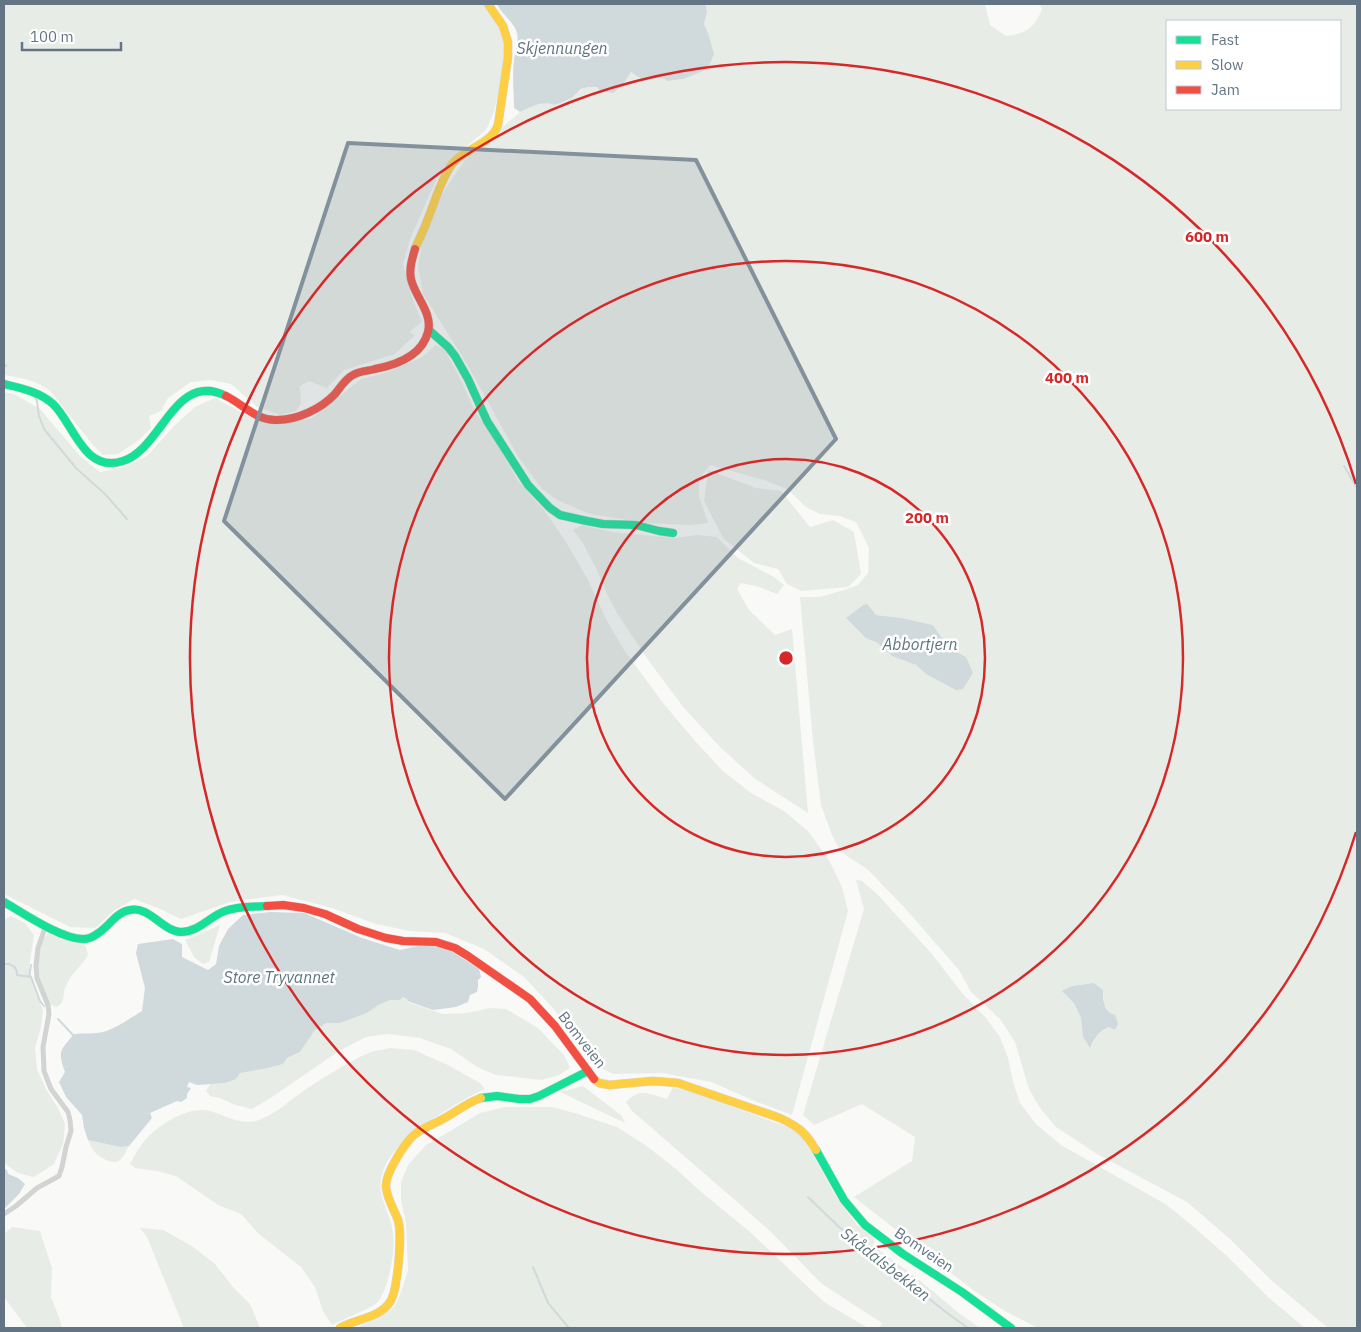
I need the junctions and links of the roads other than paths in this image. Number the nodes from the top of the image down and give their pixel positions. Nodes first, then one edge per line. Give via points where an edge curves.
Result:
1 (488, 4) edge
2 (430, 330) junction
3 (4, 384) edge
4 (672, 533) dead end
5 (4, 902) edge
6 (46, 925) junction
7 (588, 1071) junction
8 (4, 1214) edge
9 (340, 1328) edge
10 (1011, 1328) edge

1 - 2 street via 505,29 508,46 500,117 493,134 460,157 448,171 413,257 411,278 428,317
2 - 3 street via 420,349 409,358 398,364 354,374 324,404 294,417 265,419 224,394 201,391 193,394 178,405 139,453 119,463 101,462 91,456 49,400
2 - 4 street via 455,356 487,421 525,480 550,508 560,515 587,521 636,525
5 - 6 street
6 - 7 street, Bomveien via 72,938 88,939 121,914 138,910 169,928 183,932 196,929 228,910 281,905 318,912 396,940 441,943 472,959 530,999
6 - 8 street via 36,966 49,1014 43,1047 44,1065 51,1089 68,1112 71,1131 58,1176
7 - 9 street via 535,1097 480,1098 414,1136 390,1169 386,1181 399,1227 398,1270 393,1299 382,1310
7 - 10 street, Bomveien via 594,1079 605,1084 678,1083 792,1124 808,1136 844,1200 865,1225

